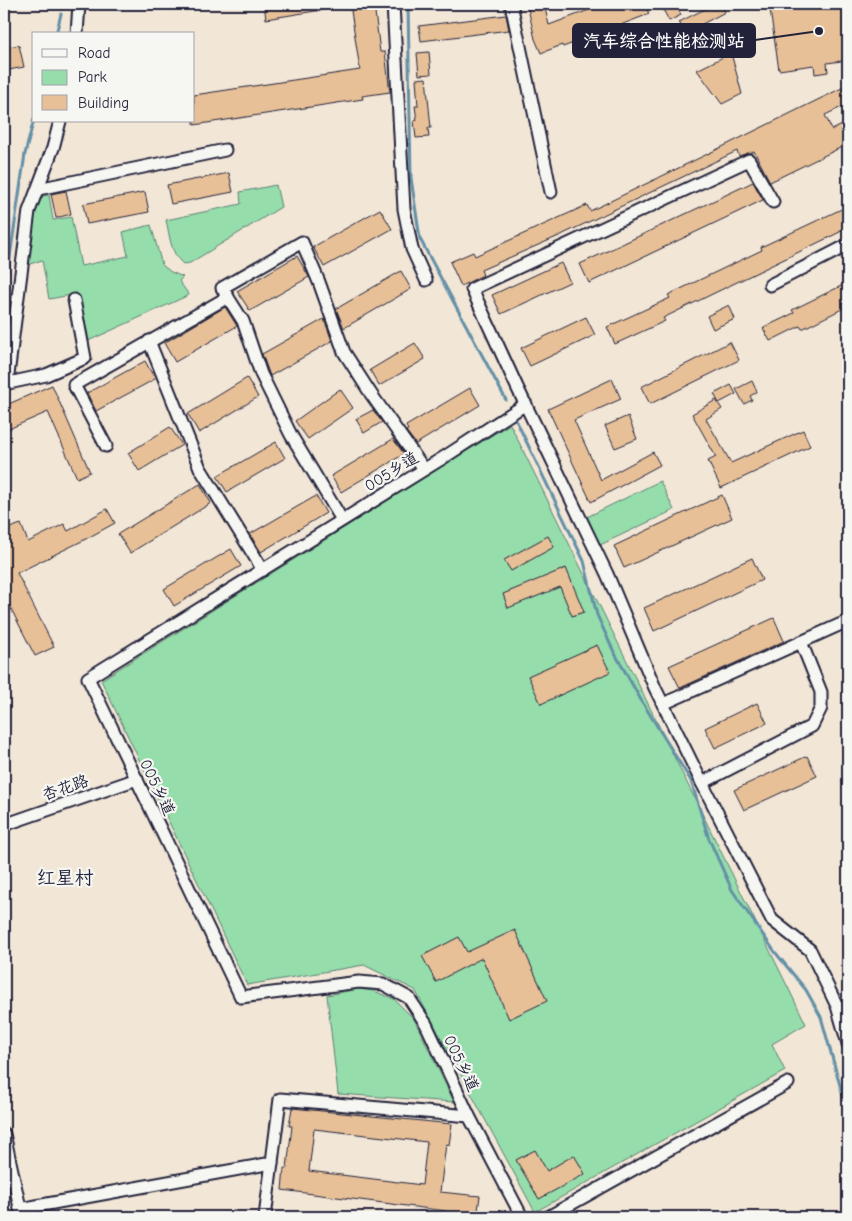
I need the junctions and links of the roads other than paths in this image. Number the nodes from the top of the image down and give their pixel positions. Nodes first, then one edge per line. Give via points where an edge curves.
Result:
1 (79, 4) edge
2 (393, 4) edge
3 (511, 4) edge
4 (77, 32) edge
5 (60, 122) edge
6 (225, 150) dead end
7 (38, 189) junction
8 (552, 192) dead end
9 (773, 202) dead end
10 (848, 245) edge
11 (426, 280) dead end
12 (770, 285) dead end
13 (228, 297) junction
14 (74, 300) dead end
15 (149, 341) junction
16 (4, 380) edge
17 (4, 384) edge
18 (526, 404) junction
19 (106, 446) dead end
20 (424, 469) junction
21 (342, 520) junction
22 (263, 570) junction
23 (848, 621) edge
24 (801, 642) junction
25 (663, 704) junction
26 (136, 779) junction
27 (702, 783) junction
28 (4, 825) edge
29 (848, 1044) edge
30 (788, 1083) dead end
31 (470, 1116) junction
32 (4, 1134) edge
33 (272, 1163) junction
34 (21, 1213) edge
35 (265, 1217) edge
36 (522, 1217) edge
37 (548, 1217) edge

1 - 4 street
2 - 11 street via 404,209 412,249
3 - 8 street
5 - 7 street
6 - 7 street
7 - 16 street via 29,211 8,375
9 - 18 street via 749,160 472,289
10 - 12 street
13 - 15 street
13 - 20 street via 222,288 302,242 344,352
13 - 21 street via 243,321 261,374 292,435
14 - 17 street via 85,358 46,375
15 - 19 street via 74,385
15 - 22 street via 200,468
18 - 20 street, 005乡道
18 - 25 street via 607,574
20 - 21 street, 005乡道
21 - 22 street, 005乡道
22 - 26 street, 005乡道 via 88,678
23 - 24 street
24 - 25 street
24 - 27 street via 821,692 821,708 812,726
25 - 27 street
26 - 28 street, 杏花路
26 - 31 street, 005乡道 via 241,997 359,982 383,984 409,998 426,1024
27 - 29 street via 772,920 810,950 837,1006
30 - 37 street
31 - 33 street via 280,1099
31 - 36 street, 005乡道
32 - 34 street
33 - 34 street
33 - 35 street

